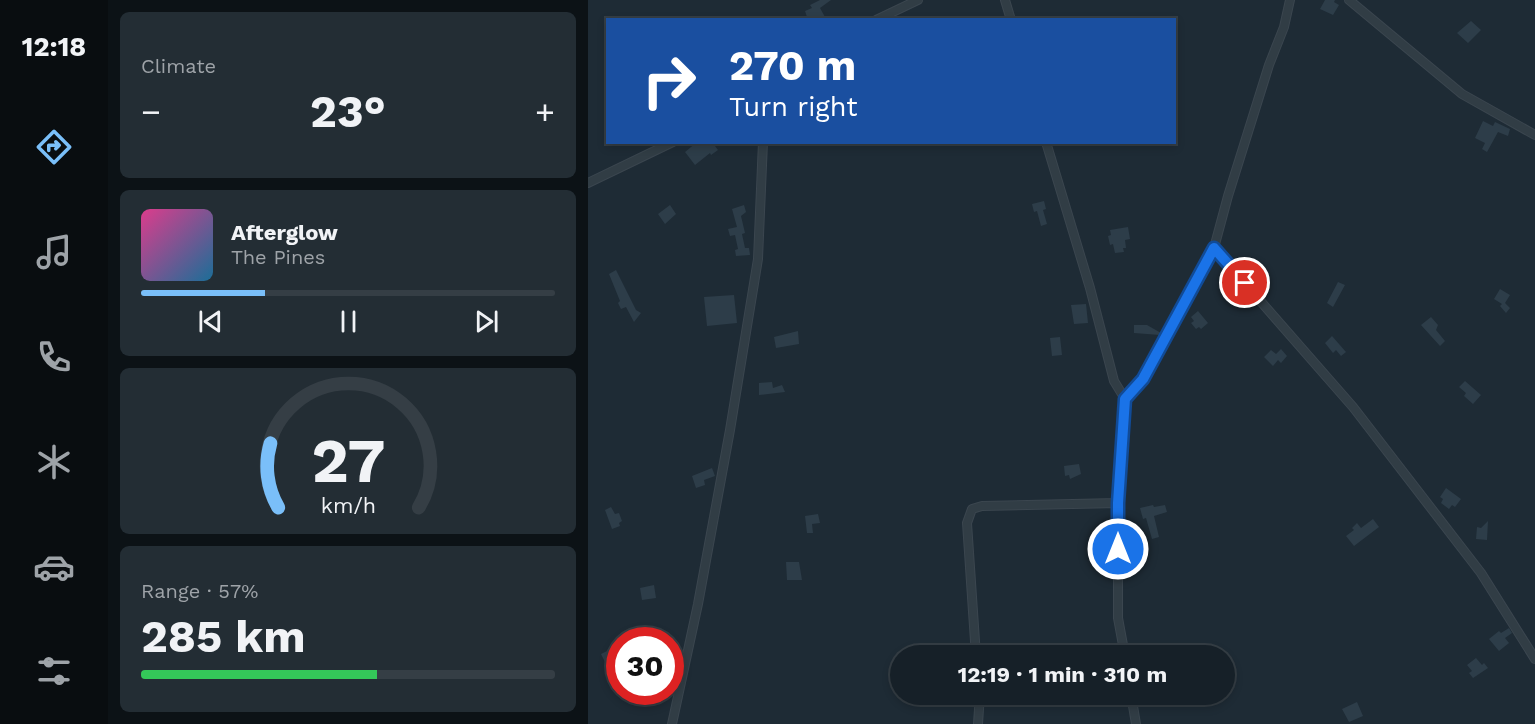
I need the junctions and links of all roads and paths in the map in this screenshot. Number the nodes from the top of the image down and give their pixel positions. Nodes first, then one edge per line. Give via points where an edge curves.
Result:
1 (918, 0) edge
2 (1005, 0) edge
3 (1290, 0) edge
4 (1349, 0) edge
5 (902, 3) edge
6 (879, 18) edge
7 (1010, 18) edge
8 (1535, 135) edge
9 (669, 144) edge
10 (763, 144) edge
11 (1048, 144) edge
12 (588, 183) edge
13 (1214, 248) junction
14 (1125, 399) junction
15 (1118, 503) junction
16 (975, 645) edge
17 (1123, 645) edge
18 (1535, 659) edge
19 (979, 705) edge
20 (1133, 705) edge
21 (672, 724) edge
22 (978, 724) edge
23 (1136, 724) edge

1 - 5 street
2 - 7 street
3 - 13 street
4 - 8 street via 1462,94
5 - 6 street
9 - 12 street
10 - 21 street via 758,259 726,453
11 - 14 street via 1114,381
13 - 14 street via 1143,379
13 - 18 street via 1353,407 1480,573
14 - 15 street
15 - 16 street via 972,509 967,523
15 - 17 street via 1118,618
19 - 22 street
20 - 23 street

